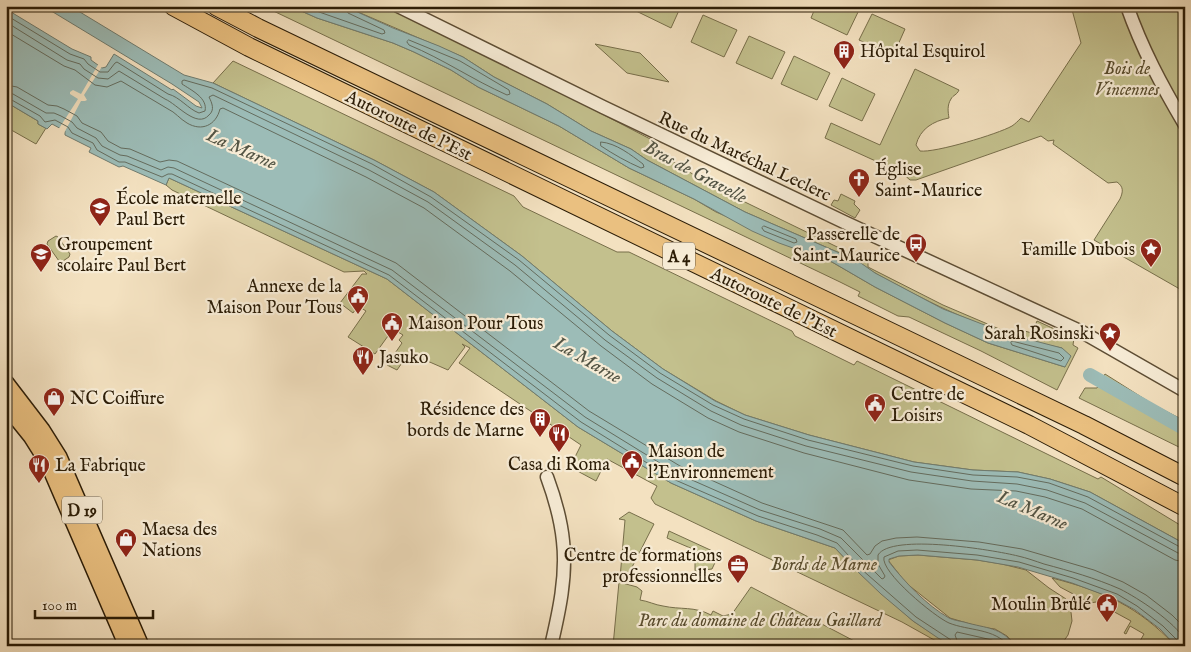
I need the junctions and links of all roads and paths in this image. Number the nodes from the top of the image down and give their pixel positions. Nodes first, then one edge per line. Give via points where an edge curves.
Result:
1 (173, 6) edge
2 (216, 6) edge
3 (240, 6) edge
4 (398, 6) edge
5 (1127, 6) edge
6 (258, 28) junction
7 (1185, 126) edge
8 (6, 383) edge
9 (1185, 391) edge
10 (6, 404) edge
11 (547, 477) dead end
12 (1185, 477) edge
13 (1185, 507) edge
14 (127, 646) edge
15 (141, 646) edge
16 (551, 646) edge

1 - 13 highway, Autoroute de l’Est / A 4 via 258,52 1029,425
2 - 6 highway, Autoroute de l’Est / A 4
3 - 6 highway
4 - 9 street, Rue du Maréchal Leclerc via 844,222 1082,332
5 - 7 street via 1140,42
6 - 12 highway, Autoroute de l’Est / A 4 via 1084,425
8 - 15 main road, D 19 via 59,457
10 - 14 main road, D 19 via 48,463
11 - 16 street via 563,540 564,565

